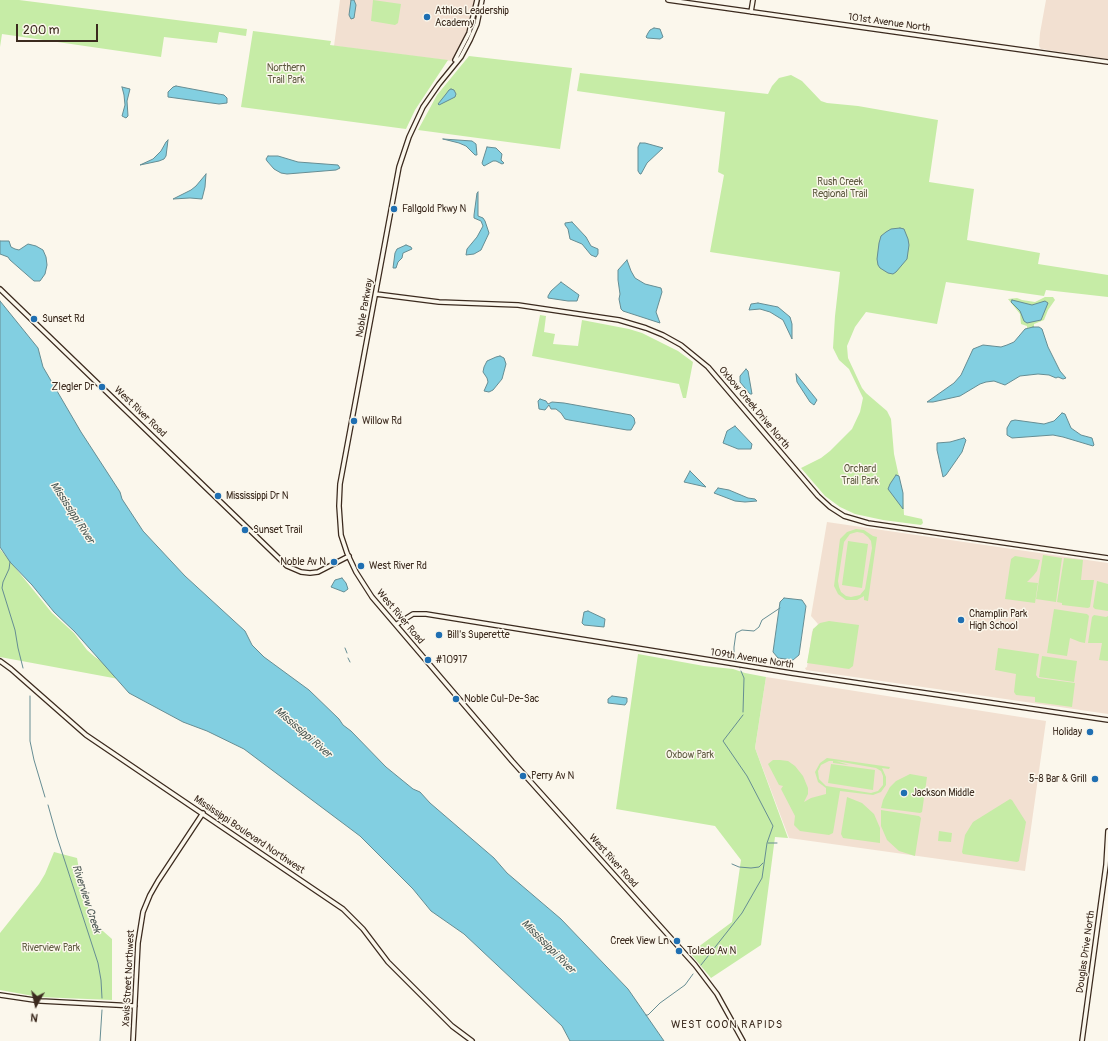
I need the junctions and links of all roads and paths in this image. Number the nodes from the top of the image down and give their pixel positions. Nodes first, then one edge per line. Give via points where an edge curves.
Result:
1 (477, 0) edge
2 (482, 0) edge
3 (668, 0) edge
4 (753, 0) edge
5 (751, 12) junction
6 (1108, 62) edge
7 (447, 73) junction
8 (0, 289) edge
9 (376, 294) junction
10 (349, 556) junction
11 (1108, 558) edge
12 (397, 624) junction
13 (0, 661) edge
14 (1108, 720) edge
15 (203, 813) junction
16 (1108, 831) edge
17 (1108, 858) edge
18 (1106, 865) junction
19 (0, 995) edge
20 (135, 1006) junction
21 (133, 1041) edge
22 (472, 1041) edge
23 (742, 1041) edge
24 (1082, 1041) edge

1 - 7 street, Noble Parkway via 467,38
2 - 7 street, Noble Parkway via 470,40
3 - 5 street, 101st Avenue North
4 - 5 street
5 - 6 street, 101st Avenue North
7 - 9 street, Noble Parkway via 423,107 402,156
8 - 10 street, West River Road via 288,566 301,572 318,572
9 - 10 street, Noble Parkway via 339,493 340,529
9 - 11 street, Oxbow Creek Drive North via 439,302 512,304 640,325 681,345 708,367 818,496 840,513 868,523
10 - 12 street, West River Road via 368,591
12 - 14 street, 109th Avenue North via 413,614 426,614 791,673
12 - 23 street, West River Road via 512,760 695,965 719,998
13 - 15 street, Mississippi Boulevard Northwest via 82,732
15 - 20 street, Xavis Street Northwest via 158,881 146,905 138,942
15 - 22 street, Mississippi Boulevard Northwest via 348,913 388,962 452,1026
16 - 18 street, Douglas Drive North
17 - 18 street, Douglas Drive North
18 - 24 street, Douglas Drive North
19 - 20 street via 44,1001
20 - 21 street, Xavis Street Northwest

